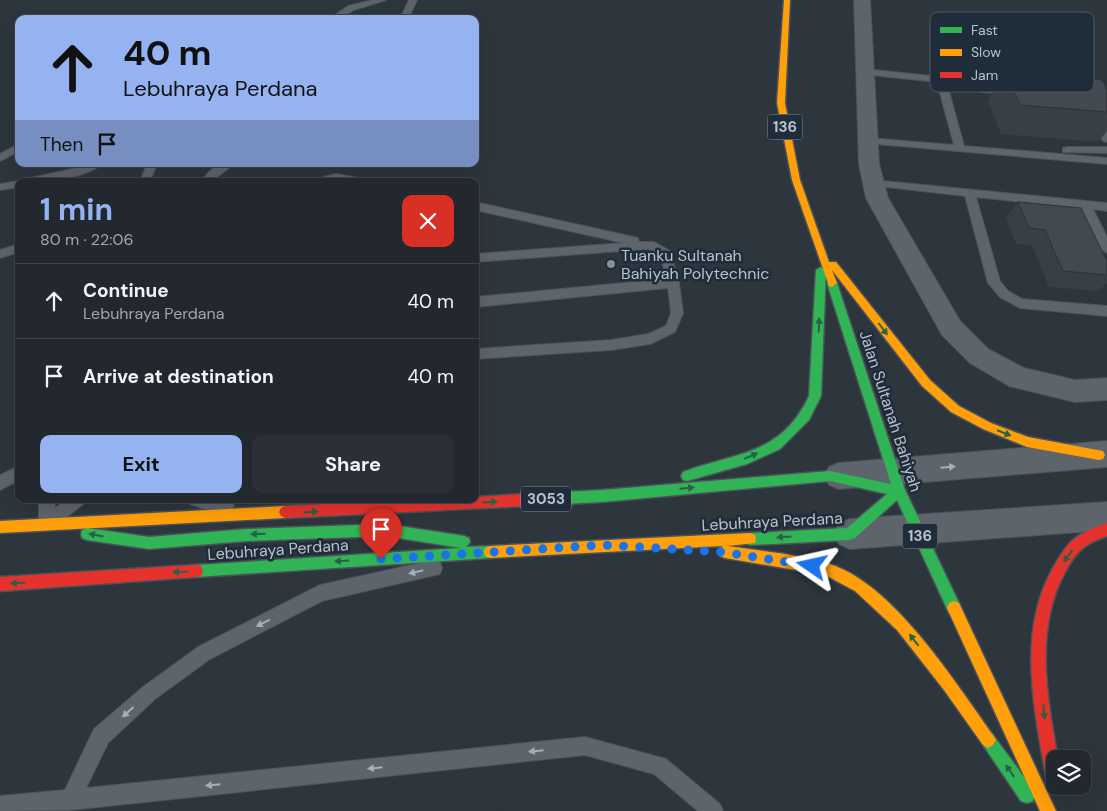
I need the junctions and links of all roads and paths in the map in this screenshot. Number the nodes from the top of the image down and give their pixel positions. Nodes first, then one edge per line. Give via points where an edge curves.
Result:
1 (382, 0) edge
2 (413, 0) edge
3 (862, 0) edge
4 (789, 2) edge
5 (340, 15) edge
6 (406, 15) edge
7 (865, 72) junction
8 (930, 79) edge
9 (944, 92) joint
10 (1001, 92) edge
11 (1088, 106) edge
12 (1107, 139) edge
13 (868, 141) junction
14 (15, 149) edge
15 (960, 149) junction
16 (1107, 150) edge
17 (0, 158) edge
18 (1107, 161) edge
19 (90, 167) edge
20 (223, 167) edge
21 (45, 178) edge
22 (209, 178) edge
23 (873, 183) junction
24 (15, 185) edge
25 (0, 187) edge
26 (970, 193) junction
27 (1085, 204) junction
28 (479, 207) edge
29 (1107, 207) edge
30 (513, 214) junction
31 (479, 216) edge
32 (650, 245) junction
33 (822, 248) junction
34 (15, 249) edge
35 (1107, 249) edge
36 (0, 254) edge
37 (479, 258) edge
38 (673, 283) junction
39 (479, 302) edge
40 (1107, 311) edge
41 (479, 354) edge
42 (1107, 389) edge
43 (1103, 454) edge
44 (15, 474) edge
45 (830, 476) joint
46 (896, 481) junction
47 (0, 483) edge
48 (602, 496) junction
49 (47, 503) edge
50 (73, 503) edge
51 (213, 503) edge
52 (470, 503) edge
53 (479, 503) edge
54 (262, 514) junction
55 (1107, 516) edge
56 (47, 524) junction
57 (0, 527) edge
58 (917, 529) junction
59 (1107, 529) edge
60 (850, 534) junction
61 (10, 538) dead end
62 (604, 545) junction
63 (515, 550) junction
64 (0, 584) edge
65 (1049, 750) edge
66 (70, 800) junction
67 (0, 806) edge
68 (713, 811) edge
69 (1038, 811) edge
70 (1048, 811) edge

1 - 5 lane via 351,8
2 - 6 lane
3 - 7 street
4 - 33 main road, Jalan Sultanah Bahiyah / 136 via 781,103 796,180
7 - 8 lane
7 - 13 street
9 - 10 lane via 1020,95
9 - 15 lane
11 - 12 lane
13 - 15 lane
13 - 23 street
14 - 17 lane
15 - 16 lane
15 - 18 lane
19 - 21 lane
20 - 22 lane
23 - 26 lane
23 - 42 street via 877,198 951,328 979,356 1018,378 1074,391
24 - 25 lane
26 - 27 lane
26 - 40 lane via 994,283 1004,294 1020,303
27 - 29 lane
27 - 35 lane
28 - 30 lane
30 - 31 lane
30 - 32 lane
32 - 37 lane
32 - 38 lane via 666,254
33 -> 43 main road via 926,383 955,409 1027,442
33 - 46 main road, Jalan Sultanah Bahiyah / 136
48 -> 33 main road via 747,459 776,445 805,417 815,396
34 - 36 lane
38 - 39 lane
38 - 41 lane via 677,313 671,328 650,339 611,346
46 -> 43 street
44 - 47 lane
45 - 46 street
48 -> 45 main road, 3053
46 - 58 main road, Jalan Sultanah Bahiyah / 136
46 - 60 main road, Lebuhraya Perdana
53 -> 48 main road, 3053
49 - 56 lane
50 - 56 lane
51 - 54 lane
54 -> 52 main road, 3053
54 - 56 main road, 3053
55 - 58 street
56 - 57 main road, 3053
56 - 61 main road
63 -> 56 main road via 386,530 247,535 149,543
58 - 60 street
58 - 70 main road, Jalan Sultanah Bahiyah / 136
59 -> 65 main road via 1077,544 1054,575 1040,619 1039,668
60 -> 62 main road, Lebuhraya Perdana
62 - 63 main road, Lebuhraya Perdana
69 -> 62 main road via 949,685 902,625 860,586 826,568 786,561 723,552
63 -> 64 main road, Lebuhraya Perdana
63 -> 66 lane via 320,594 204,653 149,693 101,736
66 - 67 lane
68 -> 66 lane via 659,766 585,746

